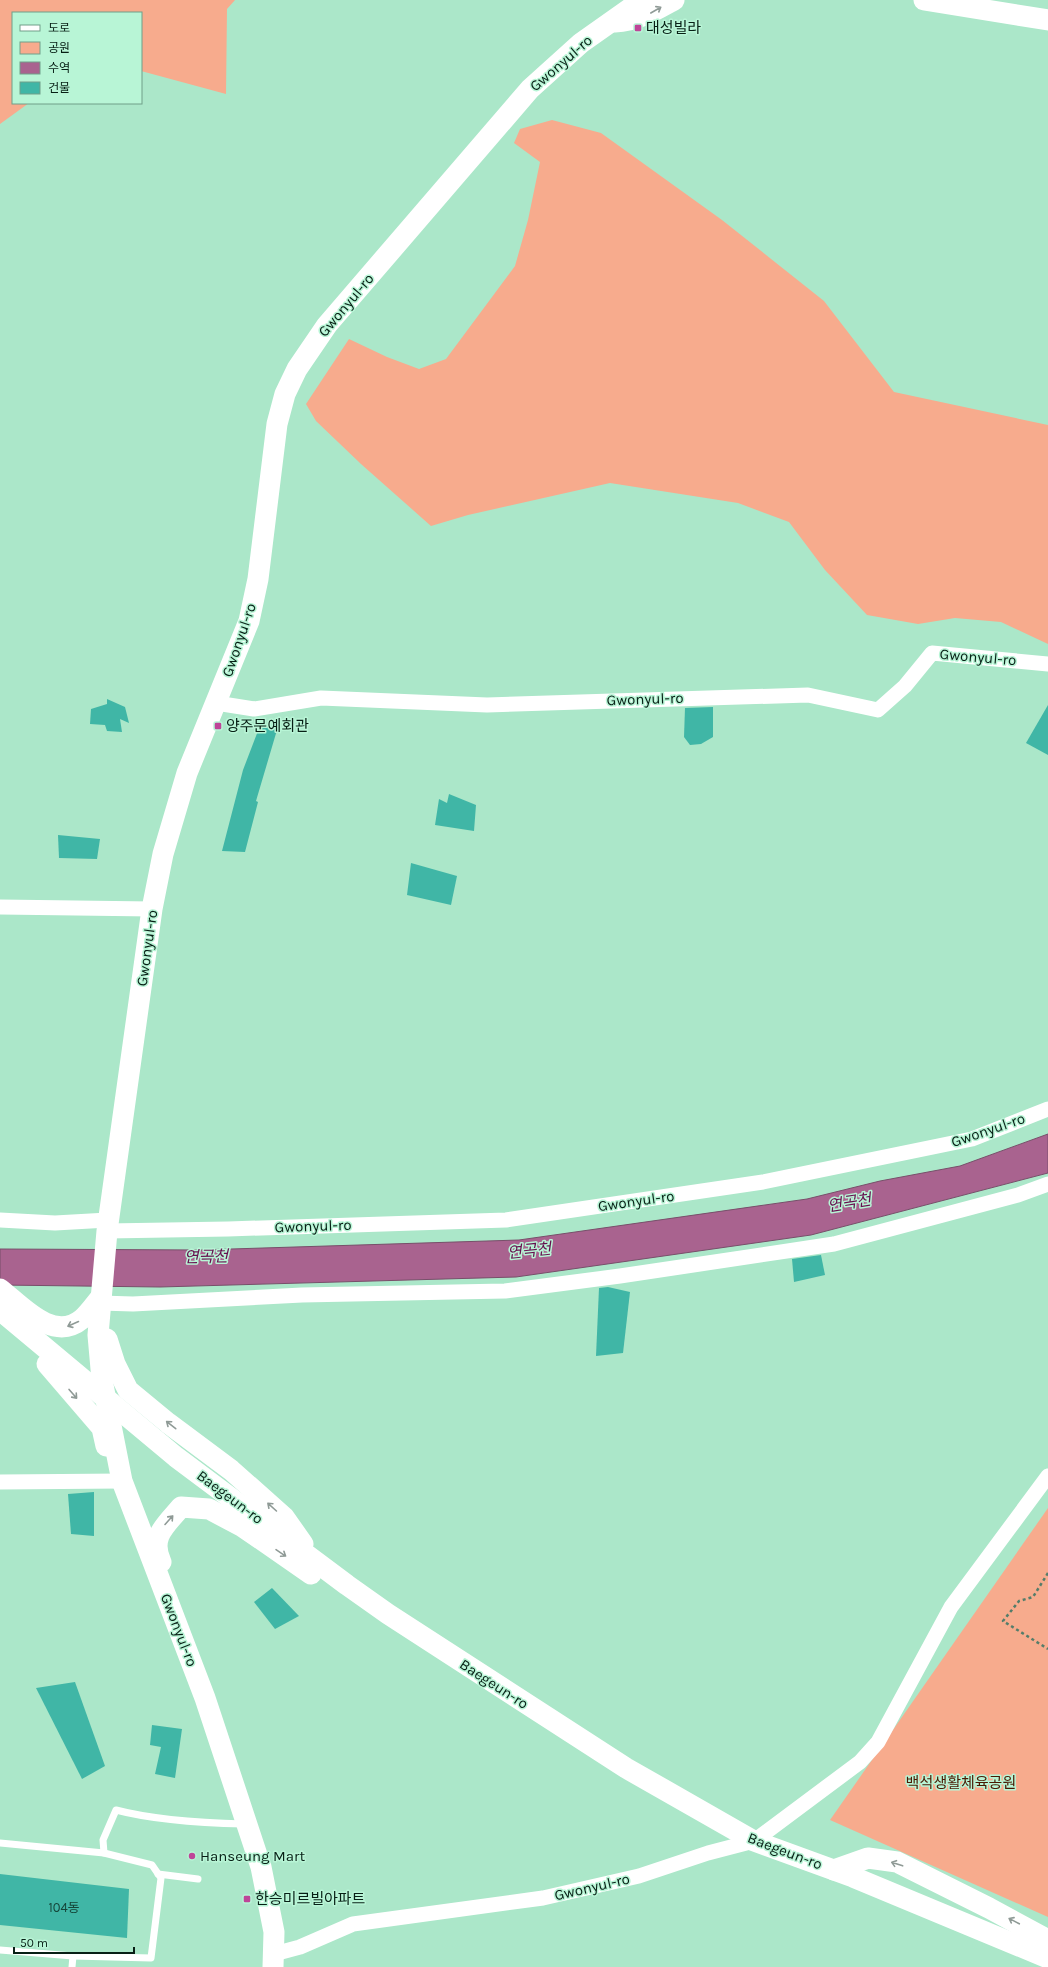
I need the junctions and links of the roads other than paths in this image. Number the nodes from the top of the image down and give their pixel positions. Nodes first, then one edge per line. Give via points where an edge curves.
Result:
1 (642, 0) edge
2 (674, 0) edge
3 (924, 0) edge
4 (1048, 20) edge
5 (610, 22) junction
6 (1048, 664) edge
7 (216, 704) junction
8 (0, 907) edge
9 (152, 909) junction
10 (1048, 1109) edge
11 (1048, 1184) edge
12 (0, 1220) edge
13 (107, 1225) junction
14 (3, 1302) edge
15 (100, 1303) junction
16 (106, 1401) junction
17 (1048, 1476) edge
18 (118, 1481) junction
19 (0, 1482) edge
20 (314, 1559) junction
21 (347, 1585) junction
22 (192, 1662) junction
23 (248, 1824) junction
24 (754, 1841) junction
25 (0, 1843) edge
26 (104, 1853) junction
27 (834, 1870) junction
28 (158, 1874) junction
29 (198, 1879) dead end
30 (1048, 1940) edge
31 (0, 1950) edge
32 (73, 1956) junction
33 (1048, 1958) edge
34 (273, 1960) edge
35 (72, 1967) edge

1 - 5 main road, Gwonyul-ro
5 -> 2 main road via 644,17
3 - 4 main road
5 - 7 main road, Gwonyul-ro via 547,72 510,111 327,325 297,369 285,394 276,424 258,578 249,622
6 - 7 street, Gwonyul-ro via 932,653 905,686 878,710 808,695 487,705 321,698 254,709
7 - 9 main road, Gwonyul-ro via 187,773 172,821
8 - 9 street
9 - 13 main road, Gwonyul-ro
10 - 13 street, Gwonyul-ro via 972,1139 763,1182 506,1220 243,1228
11 - 15 street via 1018,1195 834,1244 512,1290 302,1295 133,1304
12 - 13 street
13 - 15 main road, Gwonyul-ro
15 -> 14 main road via 82,1319 69,1326 51,1326
14 - 16 main road, Baegeun-ro
14 -> 18 main road via 102,1428
15 - 16 main road, Gwonyul-ro via 98,1335
20 -> 15 main road via 284,1517 231,1470 128,1390 115,1364
16 - 18 main road, Gwonyul-ro
16 - 20 main road, Baegeun-ro via 176,1457
17 - 24 street, Gwonyul-ro via 951,1607 878,1742 860,1762
18 - 19 street
18 - 22 main road, Gwonyul-ro via 160,1578
20 - 21 main road, Baegeun-ro
22 -> 21 main road via 171,1586 158,1556 159,1534 181,1507 209,1509 242,1527 327,1584
21 - 24 main road, Baegeun-ro via 626,1768
22 - 23 main road, Gwonyul-ro
23 - 26 lane via 134,1815 116,1810 103,1840
23 - 34 main road, Gwonyul-ro via 272,1916
24 - 27 main road, Baegeun-ro
24 - 34 street, Gwonyul-ro via 639,1876 544,1898 353,1924
25 - 26 lane
26 - 28 lane via 152,1865
30 -> 27 main road via 897,1862 868,1858
27 - 33 main road, Baegeun-ro
28 - 29 lane
28 - 32 lane via 161,1878 151,1958
31 - 32 lane
32 - 35 lane

